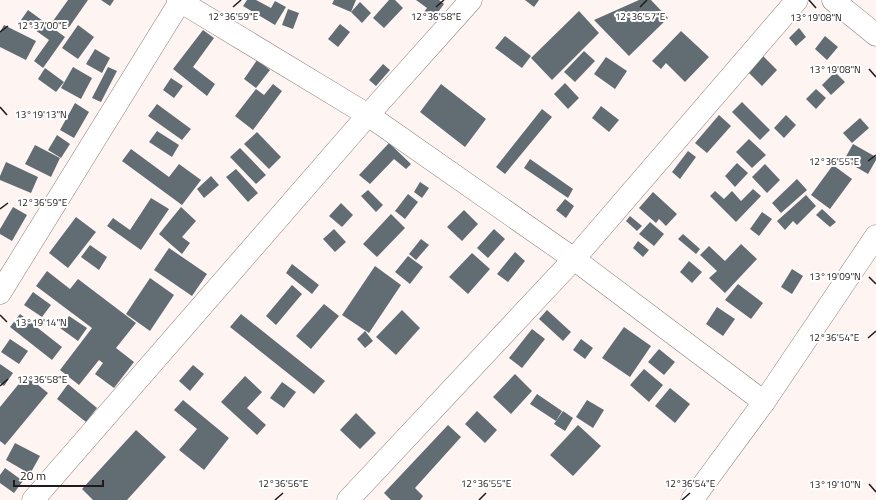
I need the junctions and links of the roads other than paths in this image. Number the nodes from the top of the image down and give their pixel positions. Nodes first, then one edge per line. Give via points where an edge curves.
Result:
1 (471, 0) edge
2 (797, 0) edge
3 (833, 0) edge
4 (180, 1) edge
5 (876, 35) edge
6 (368, 115) junction
7 (876, 236) edge
8 (574, 259) junction
9 (0, 293) edge
10 (764, 402) junction
11 (33, 500) edge
12 (348, 500) edge
13 (692, 500) edge

1 - 6 street
2 - 8 street
3 - 5 street
4 - 6 street
4 - 9 street
6 - 8 street
6 - 11 street
7 - 10 street
8 - 10 street
8 - 12 street
10 - 13 street

